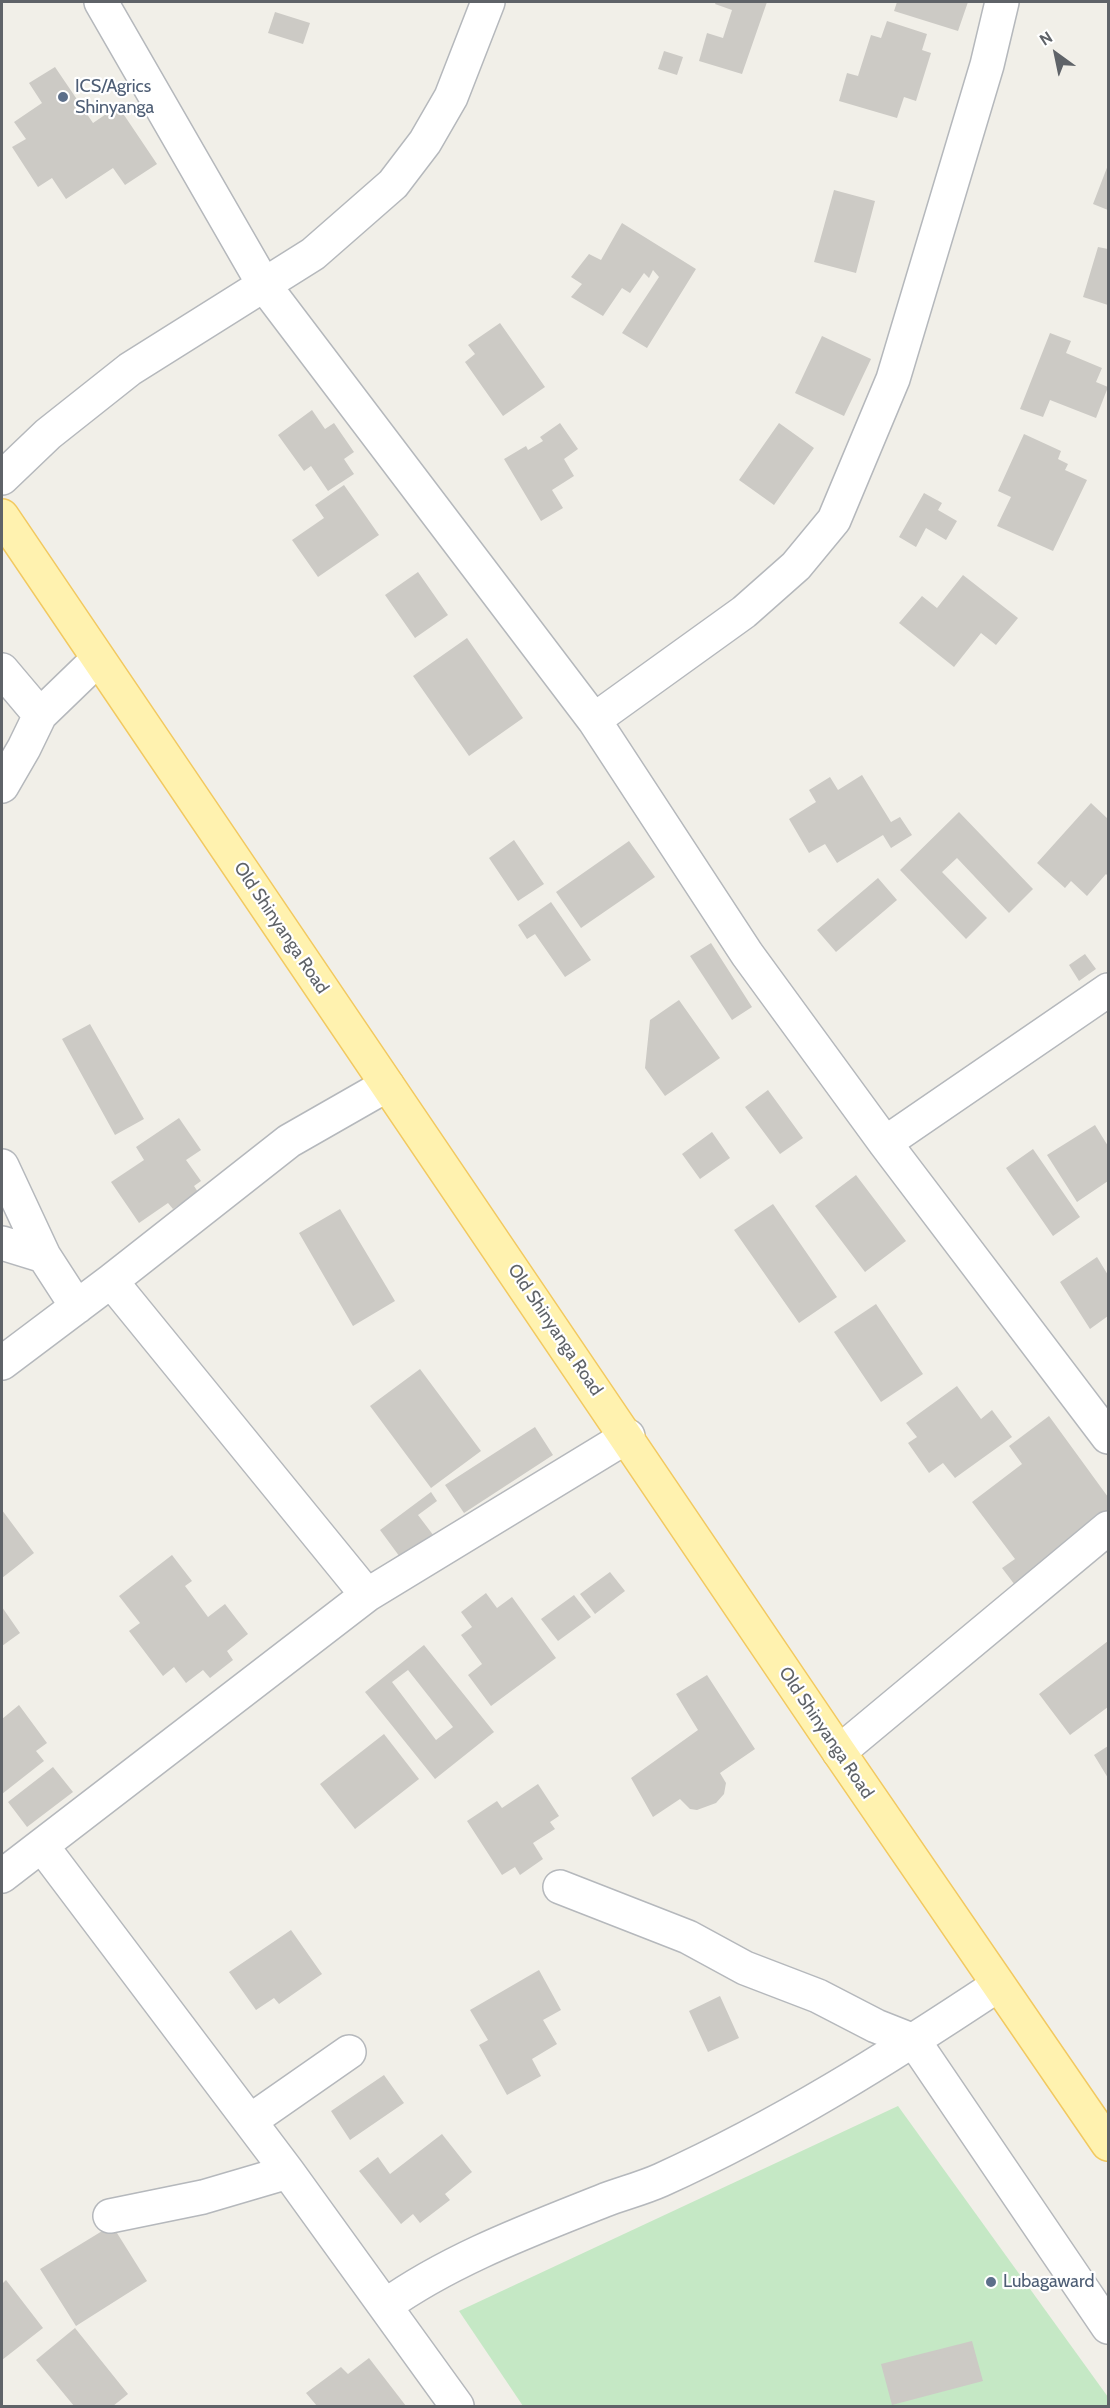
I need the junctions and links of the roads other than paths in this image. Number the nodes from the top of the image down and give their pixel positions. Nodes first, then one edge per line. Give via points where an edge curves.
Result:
1 (100, 2) edge
2 (488, 2) edge
3 (1002, 2) edge
4 (264, 285) junction
5 (2, 478) edge
6 (2, 516) edge
7 (98, 659) junction
8 (2, 670) edge
9 (40, 715) junction
10 (594, 720) junction
11 (2, 786) edge
12 (1108, 990) edge
13 (387, 1085) junction
14 (885, 1143) junction
15 (2, 1166) edge
16 (2, 1243) edge
17 (44, 1256) junction
18 (111, 1281) junction
19 (77, 1307) junction
20 (2, 1363) edge
21 (628, 1436) junction
22 (1108, 1437) edge
23 (1108, 1528) edge
24 (367, 1595) junction
25 (839, 1752) junction
26 (42, 1846) junction
27 (2, 1876) edge
28 (560, 1887) dead end
29 (998, 1985) junction
30 (914, 2041) junction
31 (349, 2052) dead end
32 (250, 2121) junction
33 (1108, 2144) edge
34 (288, 2172) junction
35 (110, 2216) dead end
36 (385, 2306) junction
37 (1108, 2327) edge
38 (457, 2406) edge

1 - 4 street
2 - 4 street via 451,97 425,142 393,184 313,254
3 - 10 street via 893,379 834,520 796,566 744,612
4 - 5 street via 130,369 48,434
4 - 10 street
6 - 7 main road, Old Shinyanga Road
7 - 9 street
7 - 13 main road, Old Shinyanga Road
8 - 9 street
9 - 11 street
10 - 14 street via 747,954
12 - 14 street
13 - 18 street via 289,1141
13 - 21 main road, Old Shinyanga Road
14 - 22 street
15 - 17 street
16 - 17 street
17 - 19 street
18 - 19 street
18 - 24 street
19 - 20 street
21 - 24 street
21 - 25 main road, Old Shinyanga Road
23 - 25 street
24 - 26 street
25 - 29 main road, Old Shinyanga Road
26 - 27 street
26 - 32 street
28 - 30 street via 655,1923 745,1968 818,1996
29 - 30 street
29 - 33 main road, Old Shinyanga Road
30 - 36 street via 826,2096 722,2152 479,2252 416,2283
30 - 37 street
31 - 32 street
32 - 34 street
34 - 35 street via 203,2197
34 - 36 street
36 - 38 street

